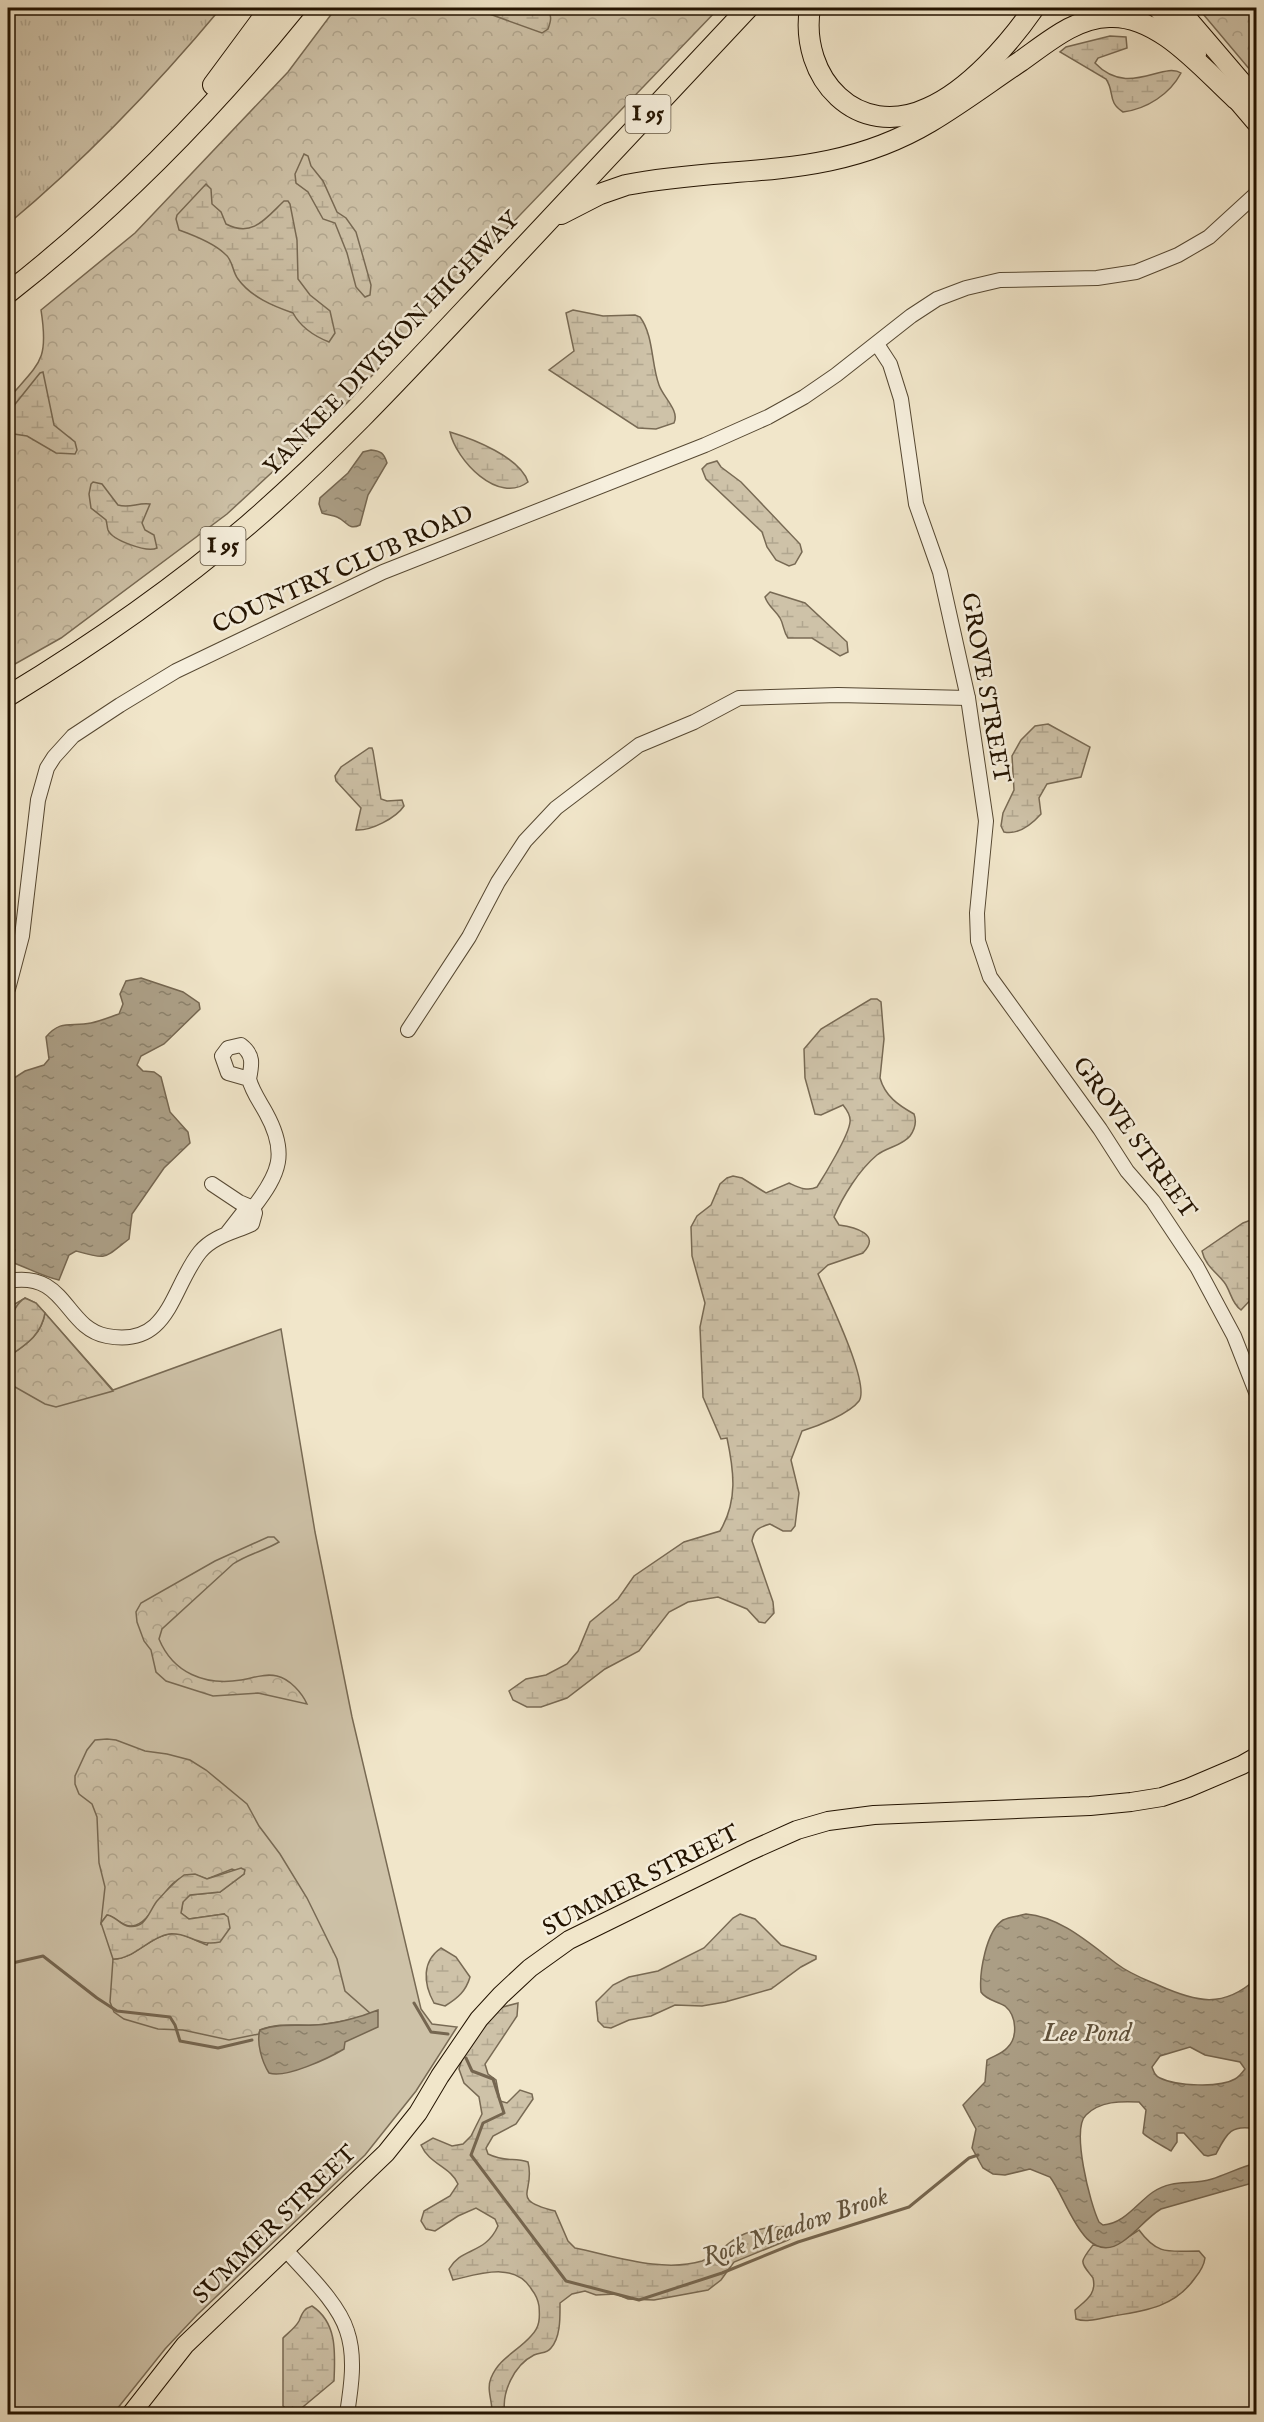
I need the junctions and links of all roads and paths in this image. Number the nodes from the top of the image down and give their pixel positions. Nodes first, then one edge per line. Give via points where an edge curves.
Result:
1 (270, 8) edge
2 (295, 8) edge
3 (748, 8) edge
4 (810, 8) edge
5 (1034, 8) edge
6 (1157, 8) edge
7 (1180, 8) edge
8 (1257, 98) edge
9 (1236, 99) junction
10 (1257, 123) edge
11 (182, 136) junction
12 (1257, 194) edge
13 (548, 221) junction
14 (8, 294) edge
15 (877, 344) junction
16 (8, 696) edge
17 (968, 698) junction
18 (8, 989) edge
19 (408, 1030) dead end
20 (249, 1079) dead end
21 (212, 1184) dead end
22 (253, 1208) junction
23 (8, 1281) edge
24 (1257, 1392) edge
25 (1257, 1757) edge
26 (285, 2249) junction
27 (131, 2415) edge
28 (347, 2415) edge

1 - 11 highway via 211,87
2 - 11 highway
3 - 13 highway, YANKEE DIVISION HIGHWAY / I 95
4 - 5 highway via 810,46 826,83 857,109 897,116 927,109 956,90 999,52
6 - 9 main road
7 - 8 main road
9 - 10 main road
9 - 13 highway via 1156,30 1133,19 1101,18 1072,27 929,123 866,152 809,166 626,185
11 - 14 highway via 95,220
12 - 15 street via 1209,237 1143,269 1114,276 1017,278 983,283 937,299
13 - 16 highway, YANKEE DIVISION HIGHWAY / I 95 via 380,401 270,505 146,605
15 - 17 street, GROVE STREET via 890,364 901,399 916,504 940,572
15 - 18 street, COUNTRY CLUB ROAD via 804,397 768,417 383,572 176,671 73,736 46,768 38,799 22,936
17 - 19 street via 838,695 739,699 639,745 556,808 525,841
17 - 24 street, GROVE STREET via 986,820 977,913 978,941 986,968 1197,1267 1234,1336
20 - 22 street via 275,1129 279,1152 271,1185
21 - 22 street
22 - 23 street via 201,1250 163,1320 146,1332 104,1335 82,1322 53,1289 24,1278
25 - 26 main road, SUMMER STREET via 1188,1788 1131,1802 874,1815 828,1821 750,1851 569,1940 530,1968 479,2019 418,2113 386,2152
26 - 27 main road, SUMMER STREET via 185,2345
26 - 28 street via 328,2300 347,2331 352,2378

